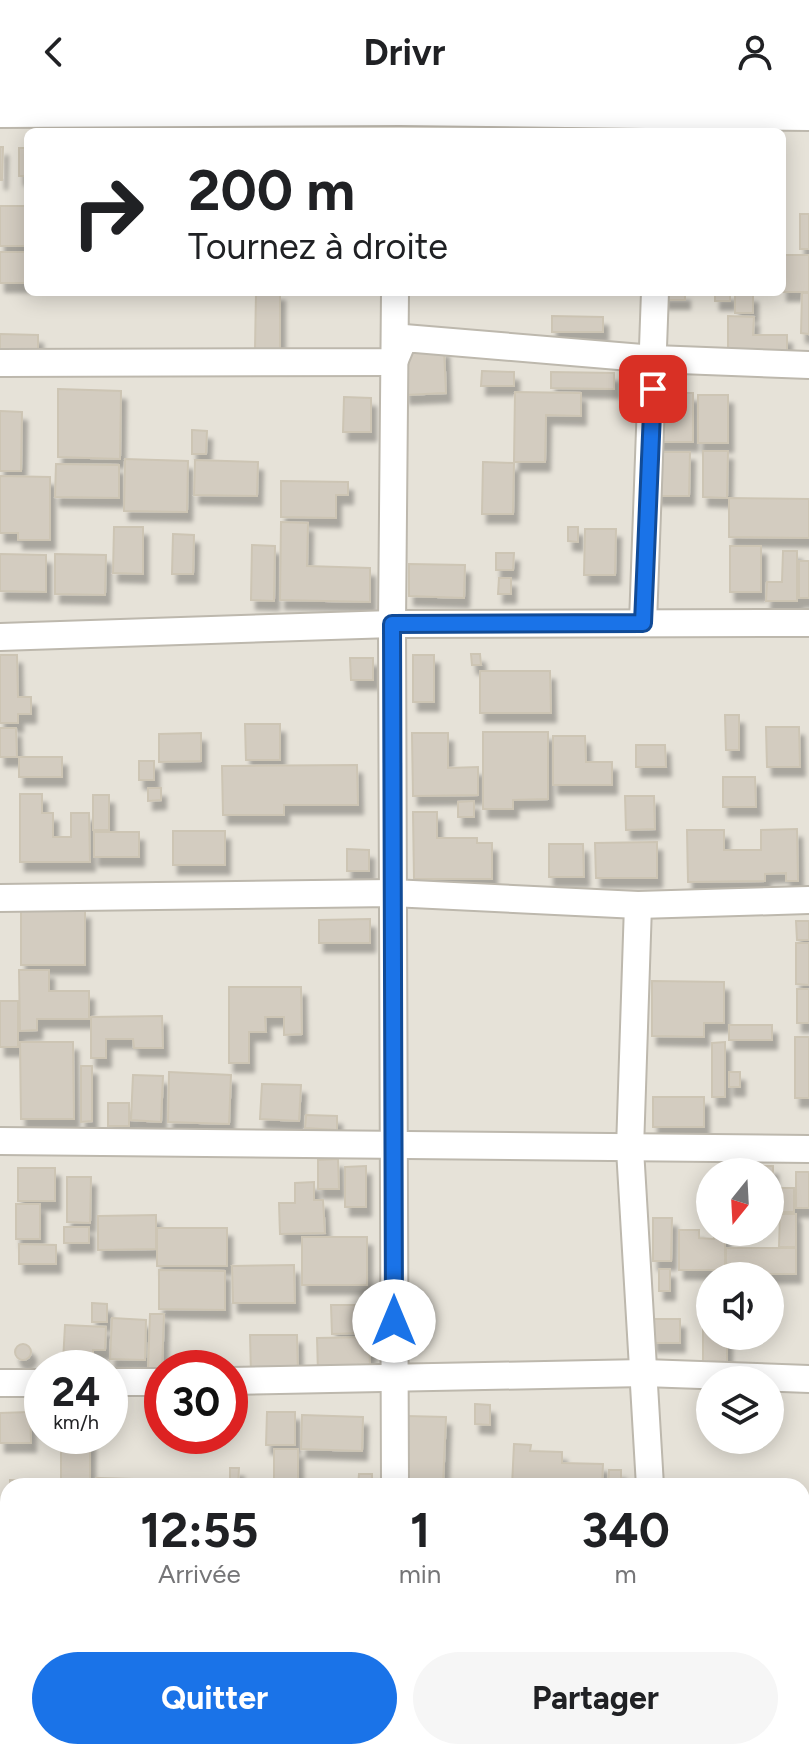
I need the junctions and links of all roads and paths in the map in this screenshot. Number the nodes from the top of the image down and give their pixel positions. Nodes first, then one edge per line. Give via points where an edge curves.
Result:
1 (141, 108) edge
2 (0, 114) edge
3 (400, 116) edge
4 (809, 117) edge
5 (656, 124) edge
6 (395, 296) edge
7 (655, 296) edge
8 (654, 359) junction
9 (394, 362) junction
10 (0, 363) edge
11 (809, 365) edge
12 (643, 623) junction
13 (809, 623) edge
14 (392, 624) junction
15 (0, 637) edge
16 (392, 893) junction
17 (0, 898) edge
18 (809, 900) edge
19 (638, 905) junction
20 (0, 1141) edge
21 (393, 1144) junction
22 (630, 1149) junction
23 (809, 1149) edge
24 (644, 1373) junction
25 (809, 1379) edge
26 (394, 1380) junction
27 (248, 1381) edge
28 (0, 1383) edge
29 (24, 1383) edge
30 (395, 1478) edge
31 (650, 1478) edge

1 - 2 street
1 - 3 street
3 - 5 street
4 - 5 street
6 - 9 street
7 - 8 street
8 - 9 street via 404,338
8 - 11 street
8 - 12 street
9 - 10 street
9 - 14 street
12 - 13 street
12 - 14 street
14 - 15 street
14 - 16 street
16 - 17 street
16 - 19 street
16 - 21 street
18 - 19 street
19 - 22 street
20 - 21 street
21 - 22 street
21 - 26 street
22 - 23 street
22 - 24 street
24 - 25 street
24 - 26 street
24 - 31 street
26 - 27 street
26 - 30 street
28 - 29 street

